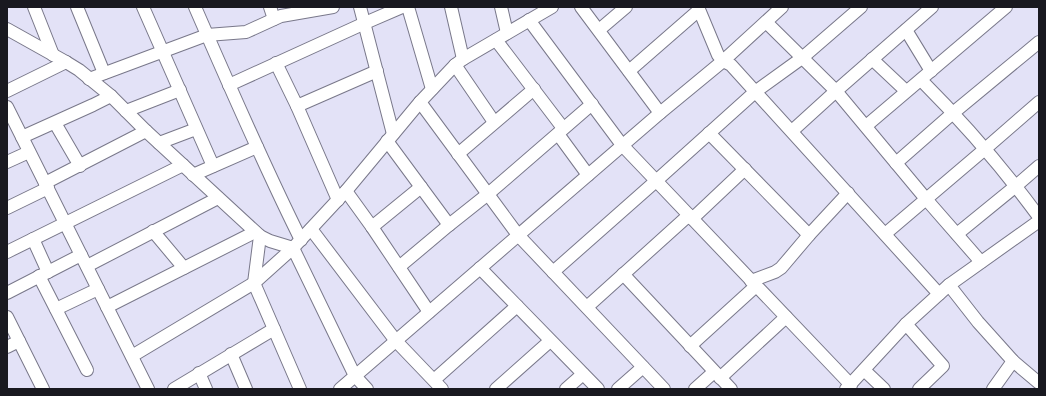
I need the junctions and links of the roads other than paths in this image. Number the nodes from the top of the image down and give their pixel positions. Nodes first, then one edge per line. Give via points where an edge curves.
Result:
1 (34, 7) edge
2 (77, 7) edge
3 (143, 7) edge
4 (195, 7) edge
5 (270, 7) edge
6 (333, 7) edge
7 (360, 7) edge
8 (402, 7) edge
9 (408, 7) edge
10 (451, 7) edge
11 (501, 7) edge
12 (552, 7) edge
13 (581, 7) edge
14 (626, 7) edge
15 (782, 7) edge
16 (861, 7) edge
17 (932, 7) edge
18 (1006, 7) edge
19 (698, 8) edge
20 (274, 19) junction
21 (529, 20) junction
22 (766, 22) junction
23 (365, 23) junction
24 (7, 29) edge
25 (599, 30) junction
26 (906, 30) junction
27 (507, 33) junction
28 (207, 35) junction
29 (496, 40) junction
30 (1039, 42) edge
31 (162, 51) junction
32 (53, 55) junction
33 (802, 58) junction
34 (872, 59) junction
35 (723, 60) junction
36 (66, 62) junction
37 (459, 62) junction
38 (276, 63) junction
39 (377, 71) junction
40 (629, 71) junction
41 (931, 71) junction
42 (104, 73) junction
43 (89, 79) junction
44 (921, 80) junction
45 (229, 85) junction
46 (432, 89) junction
47 (534, 89) junction
48 (7, 90) edge
49 (180, 90) junction
50 (836, 91) junction
51 (755, 92) junction
52 (906, 92) junction
53 (111, 96) junction
54 (420, 102) junction
55 (1039, 102) edge
56 (592, 104) junction
57 (298, 106) junction
58 (126, 111) junction
59 (660, 113) junction
60 (953, 113) junction
61 (8, 114) edge
62 (494, 122) junction
63 (55, 123) junction
64 (866, 126) junction
65 (196, 129) junction
66 (146, 131) junction
67 (561, 131) junction
68 (792, 131) junction
69 (710, 133) junction
70 (22, 137) junction
71 (390, 138) junction
72 (159, 143) junction
73 (622, 145) junction
74 (257, 147) junction
75 (985, 149) junction
76 (29, 152) junction
77 (458, 154) junction
78 (7, 162) edge
79 (896, 164) junction
80 (183, 165) junction
81 (80, 166) junction
82 (213, 166) junction
83 (1039, 166) edge
84 (745, 169) junction
85 (588, 174) junction
86 (193, 175) junction
87 (656, 182) junction
88 (46, 186) junction
89 (1016, 186) junction
90 (421, 187) junction
91 (848, 193) junction
92 (488, 194) junction
93 (342, 195) junction
94 (218, 198) junction
95 (926, 199) junction
96 (7, 208) edge
97 (690, 217) junction
98 (1039, 217) edge
99 (1039, 221) edge
100 (66, 224) junction
101 (449, 225) junction
102 (372, 227) junction
103 (311, 229) junction
104 (154, 231) junction
105 (257, 234) junction
106 (885, 234) junction
107 (957, 234) junction
108 (518, 235) junction
109 (810, 235) junction
110 (33, 239) junction
111 (297, 244) junction
112 (7, 251) edge
113 (84, 261) junction
114 (981, 262) junction
115 (399, 266) junction
116 (184, 268) junction
117 (480, 268) junction
118 (554, 272) junction
119 (44, 274) junction
120 (623, 274) junction
121 (254, 283) junction
122 (754, 283) junction
123 (949, 285) junction
124 (98, 289) junction
125 (7, 292) edge
126 (939, 294) junction
127 (107, 306) junction
128 (517, 306) junction
129 (586, 307) junction
130 (56, 309) junction
131 (429, 312) junction
132 (7, 317) edge
133 (786, 317) junction
134 (906, 324) junction
135 (274, 329) junction
136 (550, 340) junction
137 (396, 341) junction
138 (19, 342) junction
139 (690, 346) junction
140 (7, 347) edge
141 (231, 354) junction
142 (132, 356) junction
143 (1013, 361) junction
144 (643, 366) junction
145 (87, 370) dead end
146 (864, 370) junction
147 (199, 373) junction
148 (583, 374) junction
149 (717, 375) junction
150 (355, 376) junction
151 (1039, 383) edge
152 (438, 385) edge
153 (848, 387) edge
154 (43, 389) edge
155 (148, 389) edge
156 (174, 389) edge
157 (206, 389) edge
158 (246, 389) edge
159 (300, 389) edge
160 (340, 389) edge
161 (367, 389) edge
162 (496, 389) edge
163 (566, 389) edge
164 (598, 389) edge
165 (618, 389) edge
166 (664, 389) edge
167 (695, 389) edge
168 (730, 389) edge
169 (884, 389) edge
170 (919, 389) edge
171 (993, 389) edge

1 - 32 street
2 - 42 street
3 - 31 street
4 - 28 street
5 - 20 street
6 - 20 street
7 - 23 street
8 - 23 street
9 - 46 street
10 - 37 street
11 - 27 street
12 - 21 street
13 - 25 street
14 - 25 street
15 - 22 street
16 - 33 street
17 - 26 street
18 - 41 street
19 - 35 street via 718,55
19 - 40 street
20 - 28 street via 246,32
21 - 27 street
21 - 56 street
22 - 33 street
22 - 35 street
23 - 38 street
23 - 39 street
24 - 32 street
25 - 40 street
26 - 34 street
26 - 41 street
27 - 29 street
28 - 31 street
28 - 45 street
29 - 37 street
29 - 47 street
30 - 60 street
31 - 42 street
31 - 49 street
32 - 36 street
33 - 50 street
33 - 51 street
34 - 50 street
34 - 52 street
35 - 51 street via 731,65
35 - 59 street
36 - 43 street
36 - 48 street
37 - 46 street
37 - 62 street
38 - 45 street
38 - 57 street
39 - 57 street
39 - 71 street
40 - 59 street
41 - 44 street
42 - 43 street
43 - 53 street
44 - 52 street
44 - 60 street
45 - 74 street
46 - 54 street
47 - 62 street
47 - 67 street
49 - 58 street
49 - 65 street
50 - 64 street
50 - 68 street
51 - 68 street
51 - 69 street
52 - 64 street
53 - 58 street
53 - 63 street
54 - 71 street
54 - 77 street
55 - 75 street
56 - 67 street
56 - 73 street
57 - 93 street
58 - 66 street
59 - 73 street
60 - 75 street
60 - 79 street
61 - 70 street
62 - 77 street
63 - 70 street
63 - 81 street
64 - 79 street
65 - 72 street
65 - 82 street
66 - 72 street
66 - 81 street
67 - 85 street
67 - 92 street
68 - 91 street
69 - 84 street
69 - 87 street
70 - 76 street
71 - 90 street
71 - 93 street
72 - 80 street
73 - 85 street
73 - 87 street
74 - 82 street
74 - 111 street
75 - 89 street
75 - 95 street
76 - 78 street
76 - 88 street
77 - 92 street
79 - 95 street
80 - 86 street
80 - 100 street
81 - 88 street
82 - 86 street
83 - 89 street
84 - 97 street
84 - 109 street
85 - 108 street
86 - 94 street
87 - 97 street
87 - 118 street
88 - 96 street
88 - 100 street
89 - 98 street
89 - 107 street
90 - 101 street
90 - 102 street
91 - 106 street
91 - 109 street
92 - 101 street
92 - 108 street
93 - 102 street
93 - 103 street
94 - 104 street
94 - 105 street
95 - 106 street
95 - 107 street
97 - 120 street
97 - 122 street
99 - 114 street
100 - 110 street
100 - 113 street
101 - 115 street
102 - 115 street
103 - 111 street
103 - 137 street
104 - 113 street
104 - 116 street
105 - 111 street via 270,241
105 - 116 street
105 - 121 street
106 - 126 street
107 - 114 street
108 - 117 street
108 - 118 street
109 - 122 street via 781,268
110 - 112 street
110 - 119 street
111 - 121 street
111 - 150 street
113 - 119 street
113 - 124 street
114 - 123 street
115 - 131 street
116 - 127 street
117 - 128 street
117 - 131 street
118 - 129 street
119 - 125 street
119 - 130 street
120 - 129 street
120 - 139 street
121 - 135 street
121 - 142 street
122 - 133 street
122 - 139 street
123 - 126 street
123 - 143 street
124 - 127 street
124 - 130 street
126 - 134 street
127 - 142 street
128 - 136 street
128 - 152 street
129 - 144 street
130 - 145 street
131 - 137 street
132 - 138 street
133 - 149 street
133 - 153 street
134 - 146 street
134 - 170 street via 943,366
135 - 141 street
135 - 159 street
136 - 148 street
136 - 162 street
137 - 150 street
137 - 152 street
138 - 140 street
138 - 154 street
139 - 149 street
141 - 147 street
141 - 158 street
142 - 155 street
143 - 151 street
143 - 171 street
144 - 165 street
144 - 166 street
146 - 153 street
146 - 169 street
147 - 156 street
147 - 157 street
148 - 163 street
148 - 164 street
149 - 167 street
149 - 168 street
150 - 160 street
150 - 161 street

